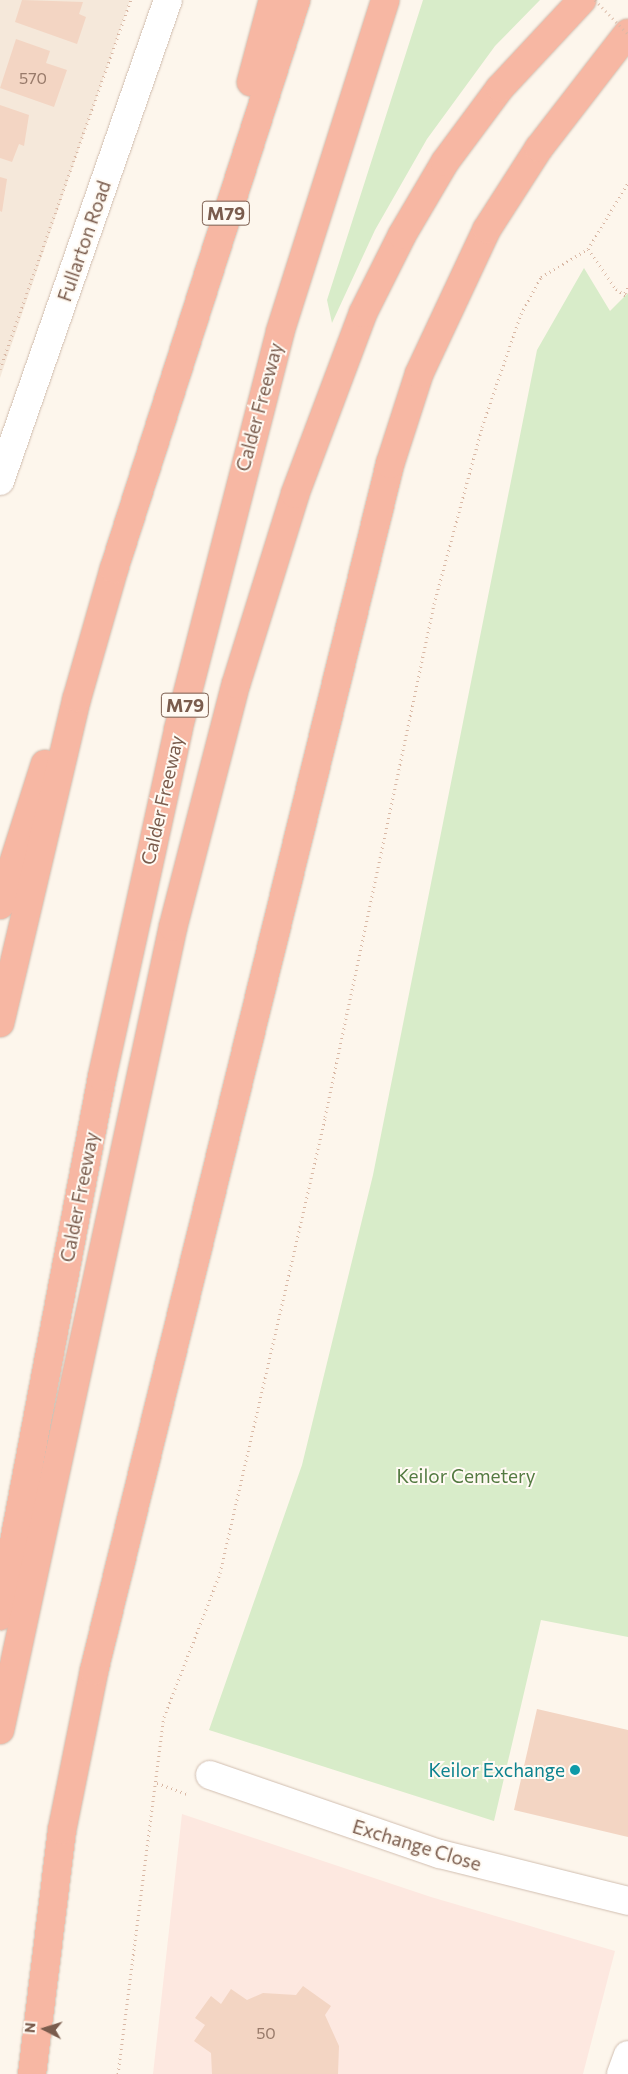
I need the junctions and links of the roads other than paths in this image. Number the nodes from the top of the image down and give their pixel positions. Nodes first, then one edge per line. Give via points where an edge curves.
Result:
1 (168, 0) edge
2 (273, 0) edge
3 (296, 0) edge
4 (385, 0) edge
5 (582, 0) edge
6 (628, 34) edge
7 (156, 426) junction
8 (0, 481) edge
9 (114, 569) junction
10 (0, 905) edge
11 (0, 1023) edge
12 (0, 1616) edge
13 (0, 1730) edge
14 (204, 1786) road end
15 (628, 1902) edge
16 (628, 2055) edge
17 (32, 2074) edge
18 (621, 2074) edge

1 - 8 main road, Fullarton Road
2 - 7 highway
3 - 7 highway, M79
4 - 12 highway, Calder Freeway / M79 via 280,332 181,720 104,1067
5 - 13 highway via 500,88 445,162 402,235 363,313 295,494 236,684 173,927
6 - 17 highway via 539,148 487,229 418,374 390,464 94,1672 62,1830
7 - 9 highway, M79
9 - 10 highway via 29,809
9 - 11 highway, M79 via 77,698
14 - 15 main road, Exchange Close via 440,1854
16 - 18 main road

